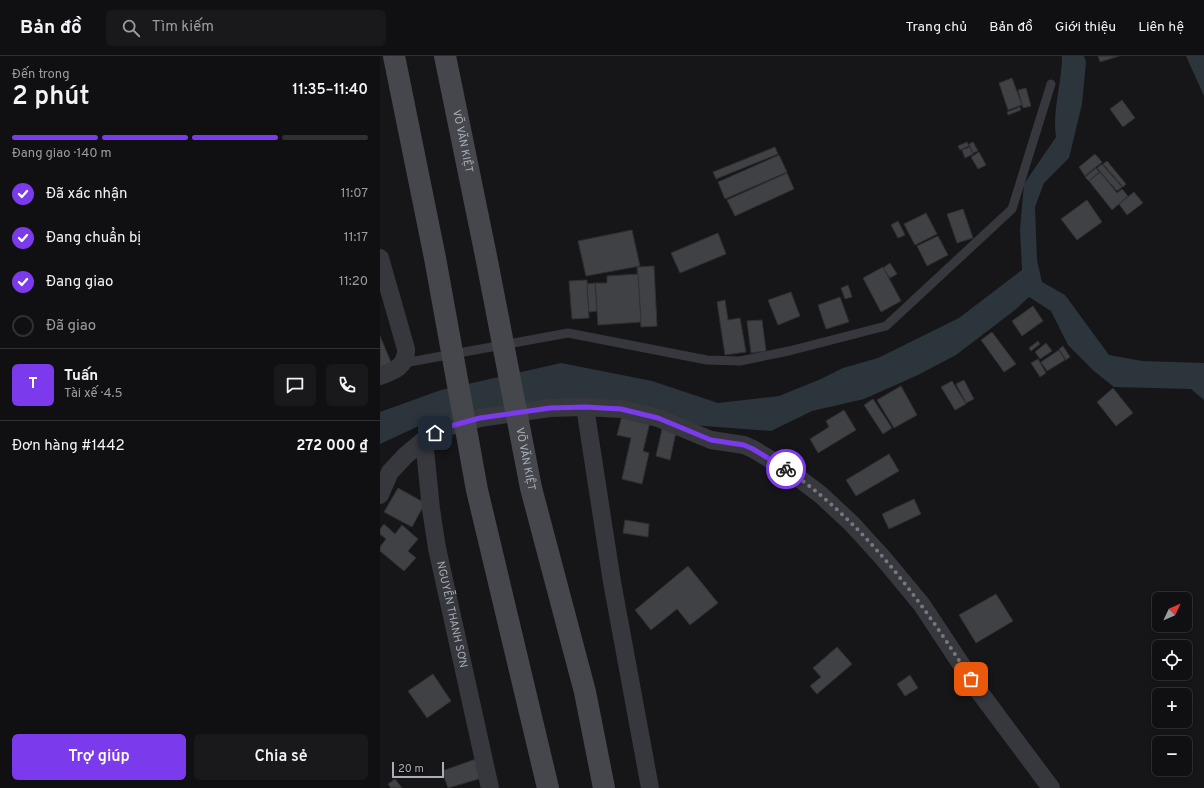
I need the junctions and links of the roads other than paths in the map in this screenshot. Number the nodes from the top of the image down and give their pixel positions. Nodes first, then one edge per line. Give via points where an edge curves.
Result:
1 (394, 56) edge
2 (445, 56) edge
3 (1051, 84) dead end
4 (380, 258) edge
5 (404, 363) junction
6 (380, 376) edge
7 (585, 407) junction
8 (424, 440) junction
9 (380, 495) edge
10 (490, 788) edge
11 (548, 788) edge
12 (604, 788) edge
13 (650, 788) edge
14 (1051, 788) edge

1 - 11 main road via 435,258 477,490
2 - 12 main road, VÕ VĂN KIỆT via 531,488 585,692
3 - 5 lane via 1012,209 886,326 740,361 708,360 568,333
4 - 5 street via 406,349
5 - 6 street via 399,368
7 - 8 street via 550,408 480,418 447,427
7 - 13 street via 612,582
7 - 14 street via 635,412 675,424 707,438 744,445 788,470 821,495 852,524 922,605 978,690
8 - 9 street via 390,472
8 - 10 street, NGUYỄN THANH SƠN via 438,548

